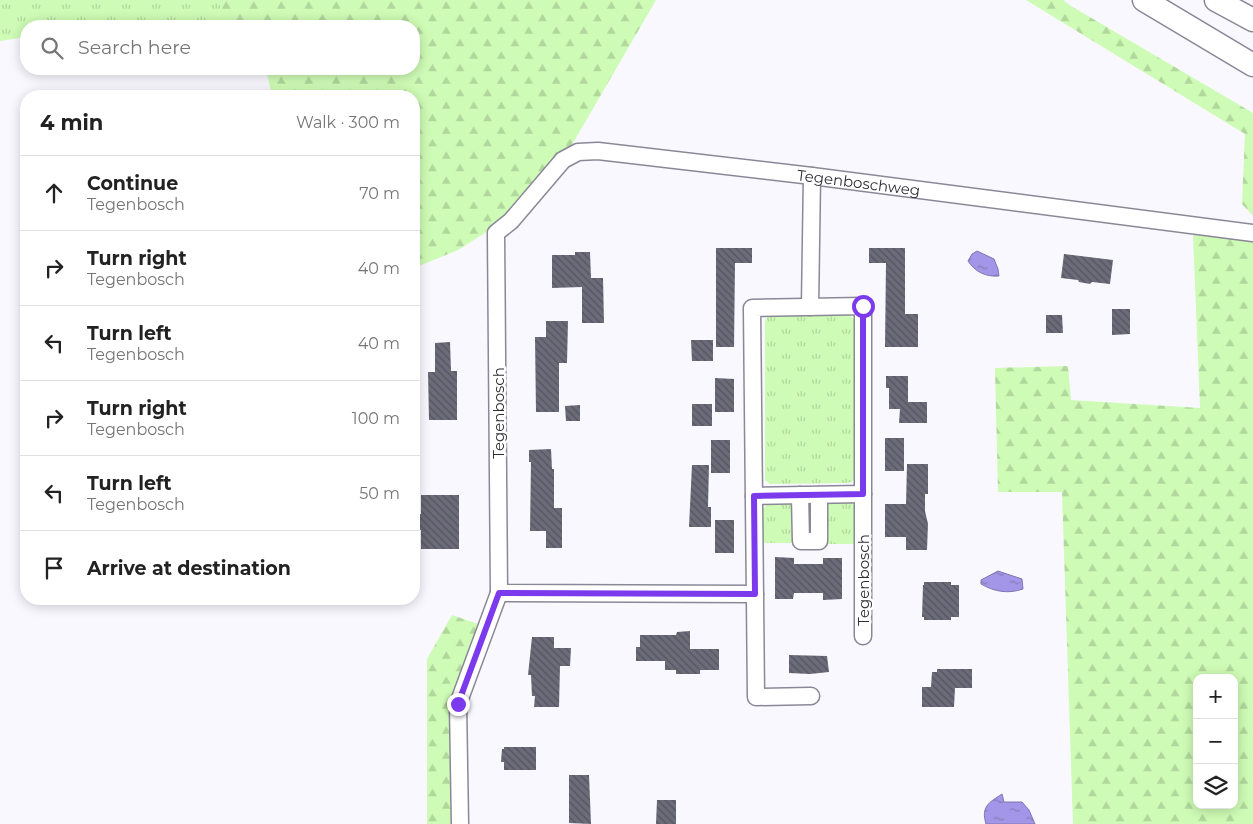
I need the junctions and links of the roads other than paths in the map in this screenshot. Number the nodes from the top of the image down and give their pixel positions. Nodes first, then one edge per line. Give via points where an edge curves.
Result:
1 (1144, 0) edge
2 (1216, 0) edge
3 (1253, 20) edge
4 (1253, 65) edge
5 (812, 176) junction
6 (496, 233) joint
7 (1253, 233) edge
8 (810, 307) junction
9 (863, 494) junction
10 (800, 495) junction
11 (819, 495) junction
12 (754, 496) junction
13 (499, 593) junction
14 (755, 594) junction
15 (863, 636) dead end
16 (810, 696) dead end
17 (460, 824) edge

1 - 4 main road
2 - 3 main road
5 - 6 street, Tegenboschweg via 598,151 578,152 563,160 511,221
5 - 7 street, Tegenboschweg
5 - 8 street
6 - 13 street, Tegenbosch
8 - 9 street, Tegenbosch via 863,306
8 - 12 street, Tegenbosch via 752,308
9 - 11 street
9 - 15 street, Tegenbosch
10 - 11 street
10 - 11 street via 801,541 820,541
10 - 12 street
12 - 14 street, Tegenbosch
13 - 14 street
13 - 17 street, Tegenbosch via 458,704
14 - 16 street, Tegenbosch via 756,697

